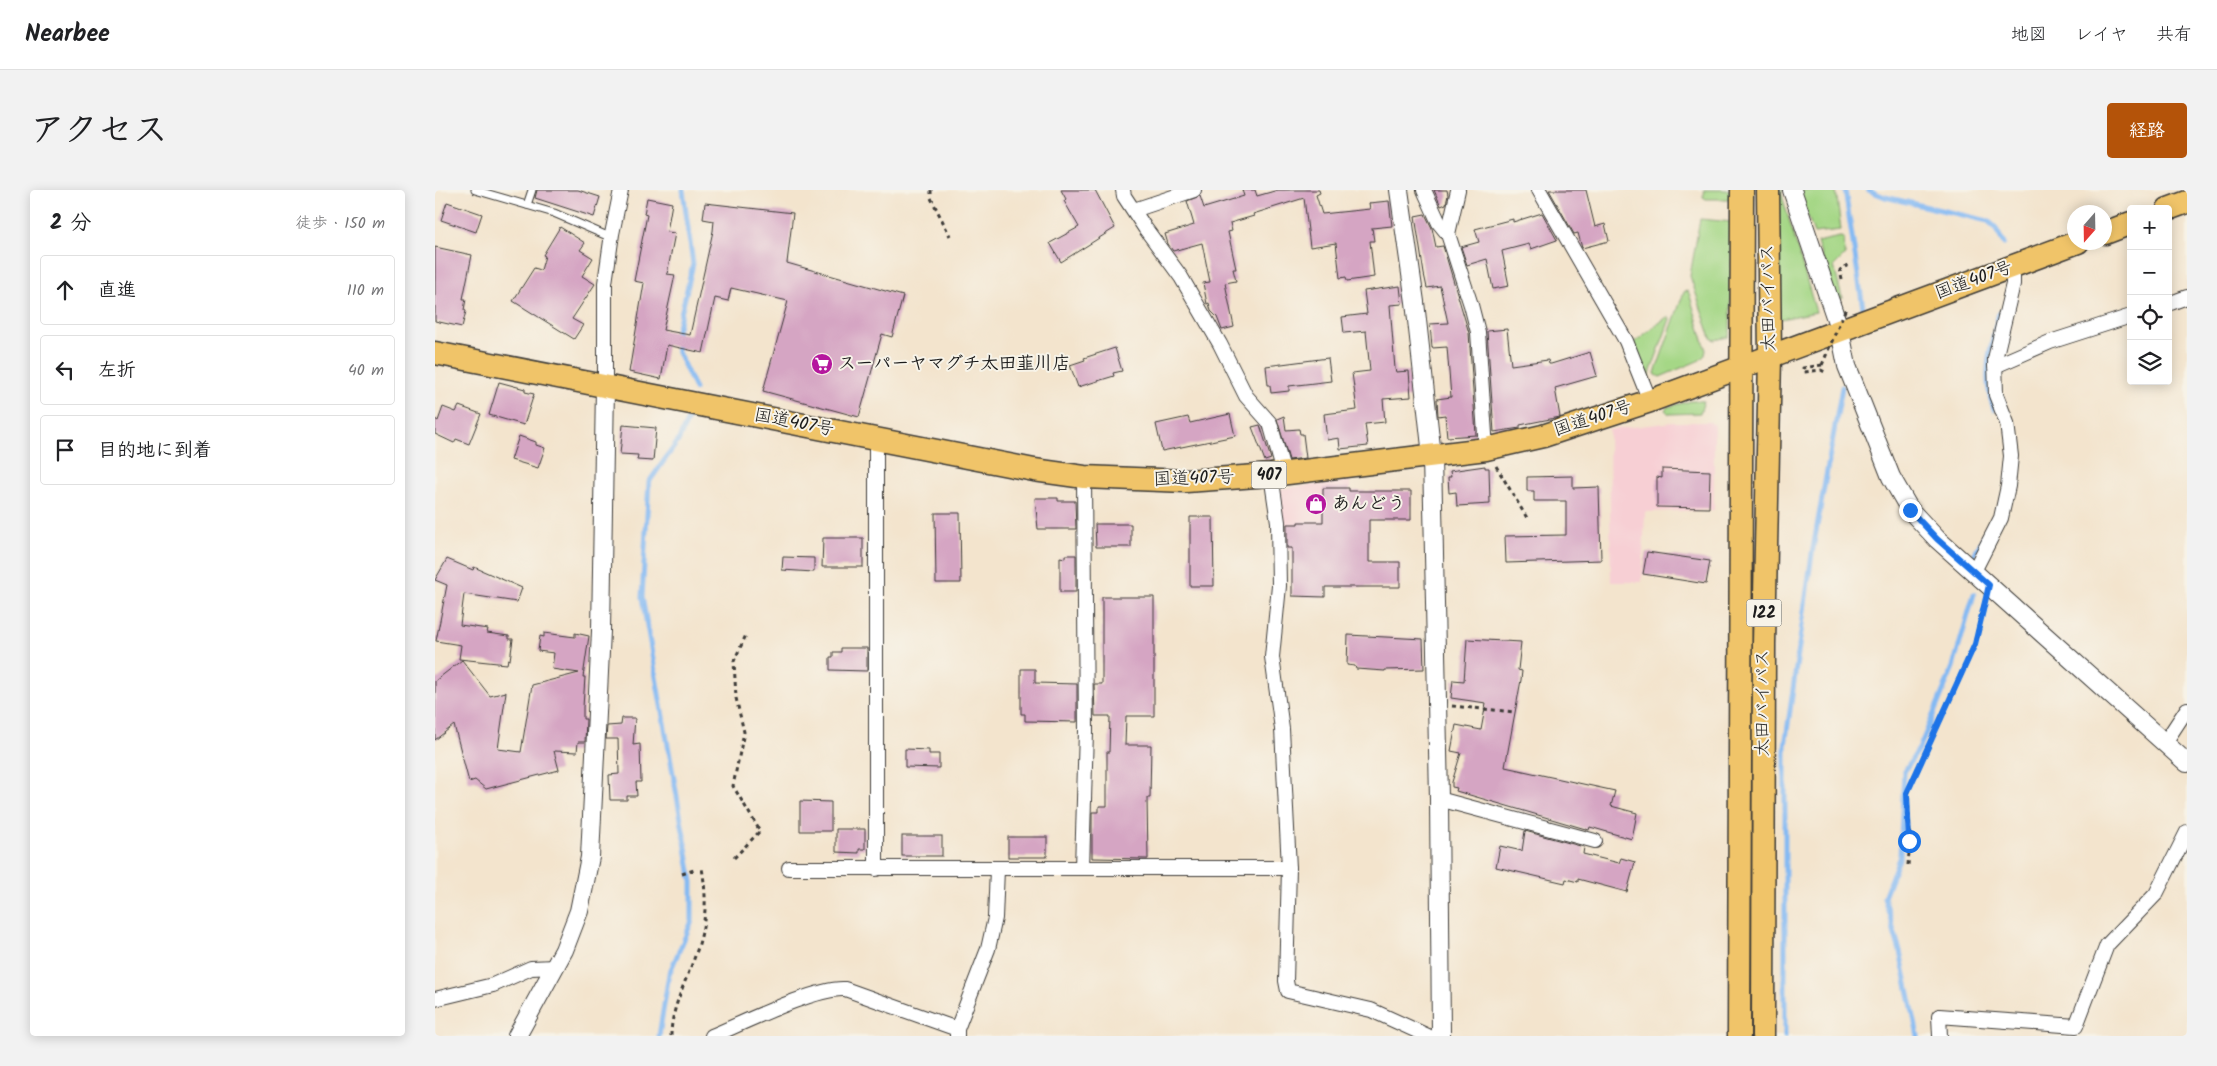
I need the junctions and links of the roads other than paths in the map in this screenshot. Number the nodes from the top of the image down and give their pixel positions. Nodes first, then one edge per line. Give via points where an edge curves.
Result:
1 (475, 190) edge
2 (532, 190) edge
3 (621, 190) edge
4 (1123, 190) edge
5 (1194, 190) edge
6 (1399, 190) edge
7 (1424, 190) edge
8 (1458, 190) edge
9 (1539, 190) edge
10 (1742, 190) edge
11 (1768, 190) edge
12 (1792, 190) edge
13 (2187, 202) edge
14 (527, 206) junction
15 (2172, 208) edge
16 (1134, 210) junction
17 (2127, 225) edge
18 (2112, 230) edge
19 (1448, 234) junction
20 (611, 238) junction
21 (2067, 246) edge
22 (2013, 267) junction
23 (2187, 298) edge
24 (2172, 303) edge
25 (2127, 317) edge
26 (1840, 331) junction
27 (435, 353) edge
28 (1770, 356) junction
29 (1995, 366) junction
30 (1741, 367) junction
31 (605, 387) junction
32 (1650, 401) junction
33 (876, 438) junction
34 (1485, 449) junction
35 (1432, 456) junction
36 (1277, 474) junction
37 (1084, 477) junction
38 (1974, 571) junction
39 (2187, 709) edge
40 (2164, 744) junction
41 (2187, 763) edge
42 (1439, 799) junction
43 (2187, 832) edge
44 (1595, 841) dead end
45 (789, 868) dead end
46 (876, 868) junction
47 (1082, 868) junction
48 (1289, 868) junction
49 (997, 869) junction
50 (555, 967) junction
51 (435, 999) edge
52 (957, 1033) edge
53 (517, 1036) edge
54 (713, 1036) edge
55 (1428, 1036) edge
56 (1441, 1036) edge
57 (1739, 1036) edge
58 (1763, 1036) edge
59 (1940, 1036) edge

1 - 14 lane
2 - 14 lane
3 - 20 street
4 - 16 street
5 - 16 street
6 - 35 street
7 - 19 street via 1439,223
8 - 19 street
9 - 32 street via 1626,341
10 - 30 highway, 太田バイパス / 122
11 - 28 highway, 太田バイパス / 122
12 - 26 street
13 - 15 highway
14 - 20 lane via 554,213
16 - 36 street via 1181,276 1246,396 1270,423
17 - 18 highway
19 - 34 street via 1477,332
20 - 31 street via 605,283
21 - 22 highway, 国道407号 / 407
22 - 26 highway, 国道407号 / 407
22 - 29 street via 2013,284
23 - 24 street
25 - 29 street via 2050,342
26 - 28 highway, 国道407号 / 407
26 - 38 street via 1847,366 1891,477 1910,510
27 - 31 highway, 国道407号 / 407
28 - 30 highway, 国道407号 / 407
28 - 58 highway, 太田バイパス / 122 via 1764,644
29 - 38 street via 1996,396 2007,423 2009,478 2001,518
30 - 32 highway, 国道407号 / 407
30 - 57 highway, 太田バイパス / 122
31 - 33 highway, 国道407号 / 407
31 - 50 street via 601,631 590,857 579,911
32 - 34 highway, 国道407号 / 407 via 1543,436
33 - 37 highway, 国道407号 / 407
33 - 46 street
34 - 35 highway, 国道407号 / 407
35 - 36 highway, 国道407号 / 407
35 - 42 street
36 - 37 highway, 国道407号 / 407 via 1186,481
36 - 48 street via 1279,586 1272,657 1282,729
37 - 47 street via 1086,731
38 - 40 street
39 - 40 street
40 - 41 street
42 - 44 street
42 - 56 street
43 - 59 street via 2155,894 2107,945 2076,1026 1939,1016
45 - 46 street
46 - 49 street
47 - 48 street
47 - 49 street
48 - 55 street via 1288,991 1371,1010
49 - 52 street via 995,918 988,948
50 - 51 street via 531,968 493,985
50 - 53 street
52 - 54 street via 836,988

